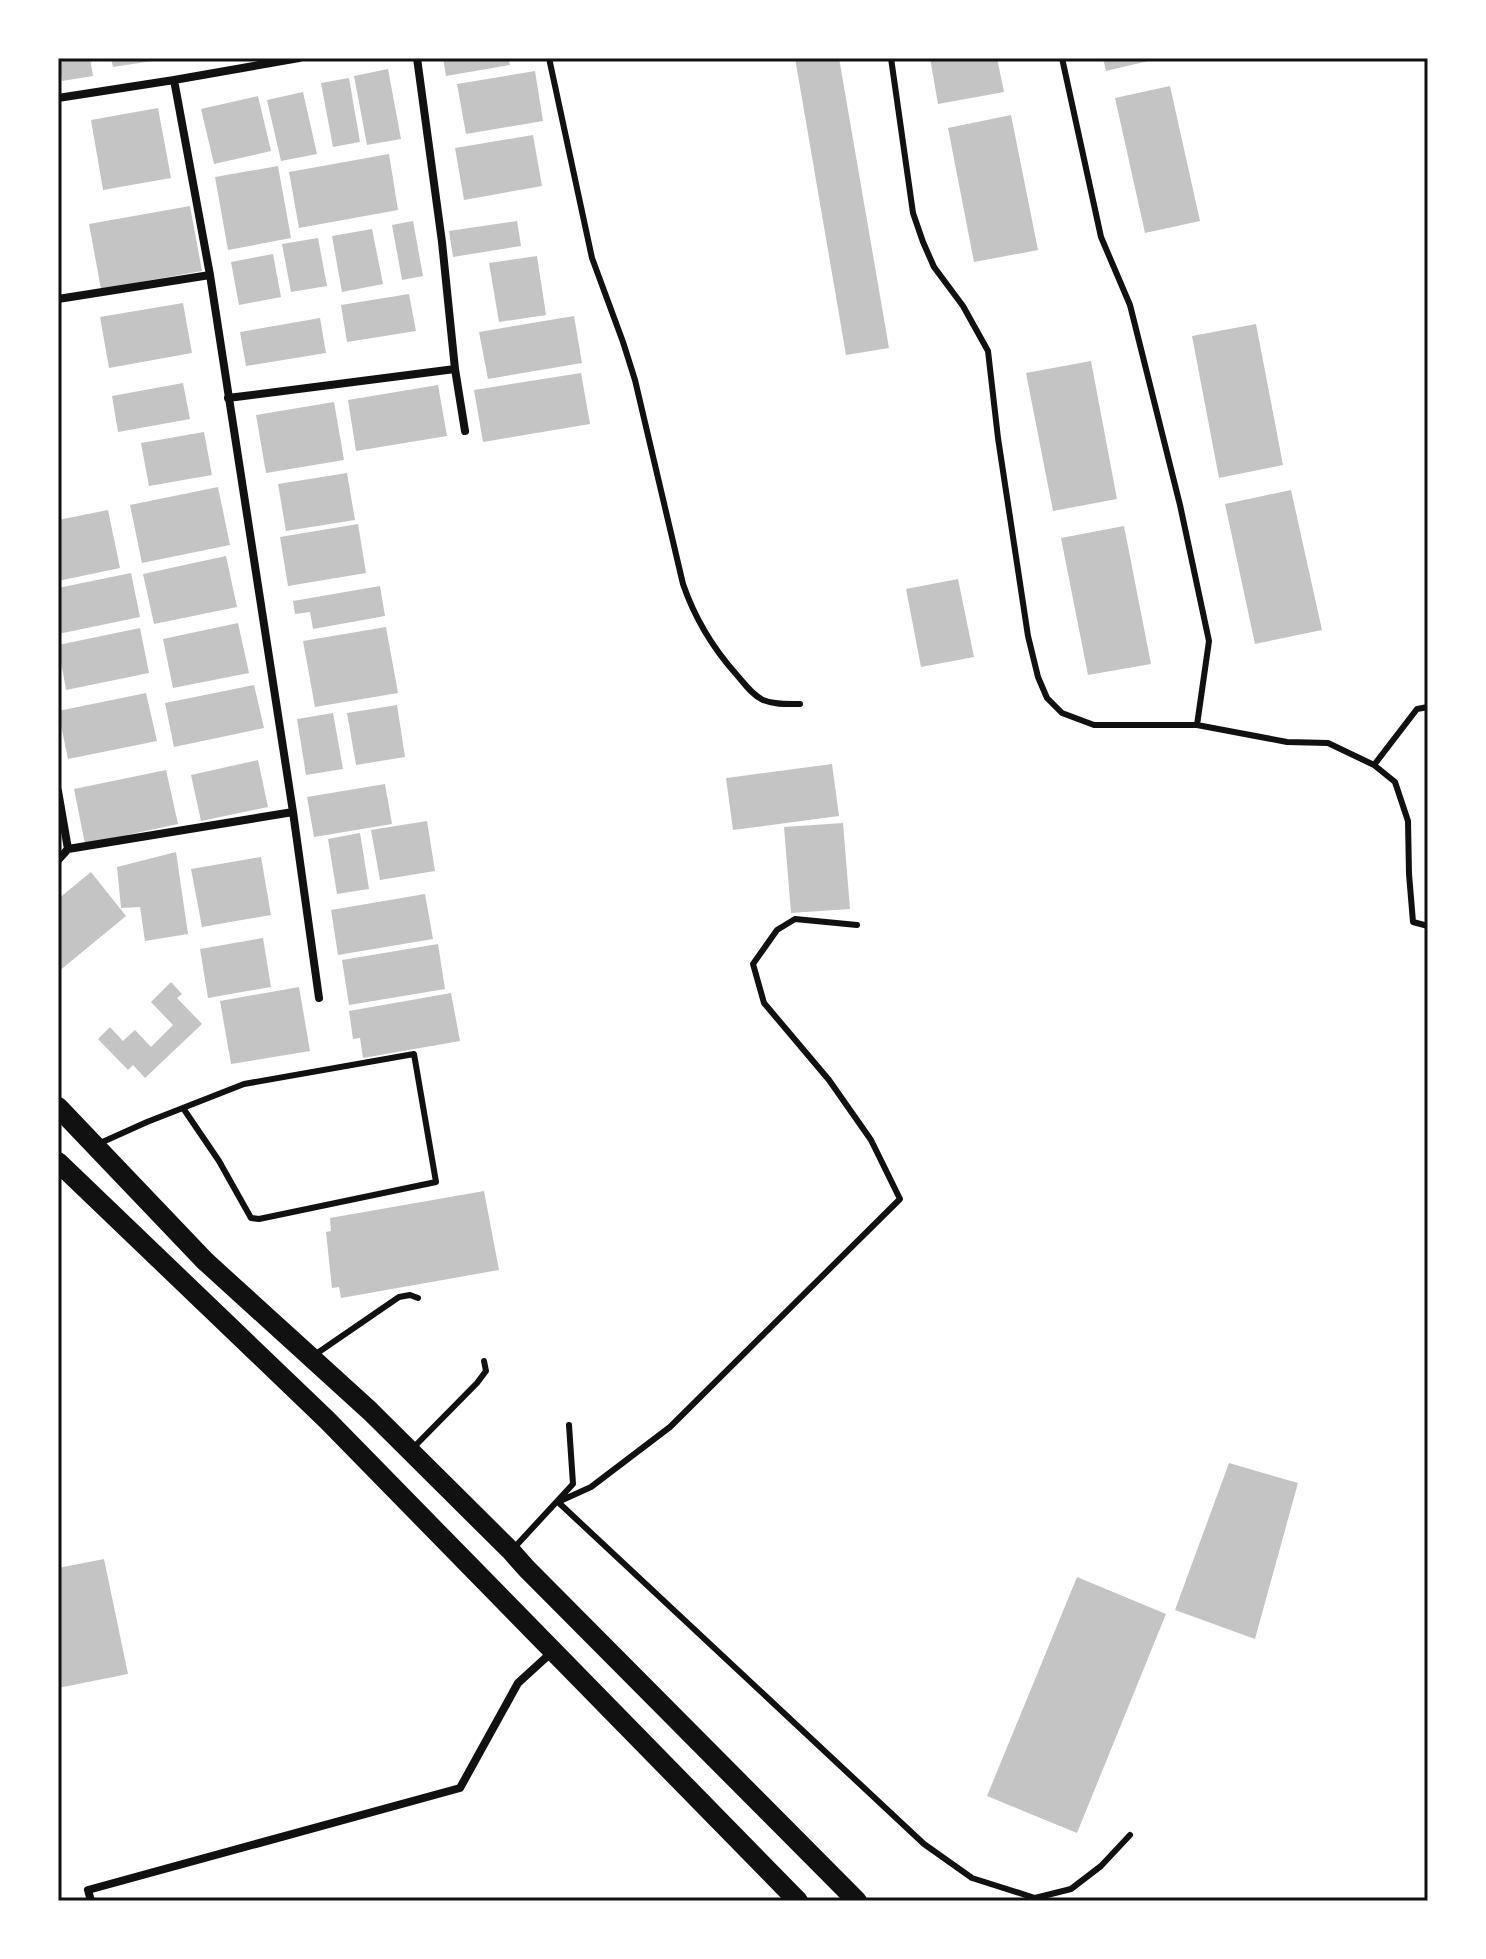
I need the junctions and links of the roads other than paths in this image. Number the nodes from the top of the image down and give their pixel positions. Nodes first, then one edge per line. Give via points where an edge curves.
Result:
1 (299, 58) edge
2 (417, 58) edge
3 (549, 58) edge
4 (891, 58) edge
5 (1062, 58) edge
6 (174, 80) junction
7 (58, 98) edge
8 (210, 275) junction
9 (58, 299) edge
10 (455, 369) junction
11 (228, 398) junction
12 (465, 431) dead end
13 (800, 704) dead end
14 (1428, 707) edge
15 (1197, 725) junction
16 (1374, 765) junction
17 (58, 791) edge
18 (293, 812) junction
19 (68, 849) junction
20 (58, 860) edge
21 (1428, 920) edge
22 (1413, 922) junction
23 (857, 925) dead end
24 (1428, 926) edge
25 (319, 998) dead end
26 (58, 1107) edge
27 (183, 1108) junction
28 (94, 1145) junction
29 (58, 1162) edge
30 (418, 1298) dead end
31 (310, 1358) junction
32 (484, 1361) dead end
33 (569, 1425) dead end
34 (410, 1451) junction
35 (558, 1502) junction
36 (511, 1551) junction
37 (553, 1652) junction
38 (1130, 1835) dead end
39 (91, 1901) edge
40 (798, 1901) edge
41 (857, 1901) edge

1 - 6 street
2 - 10 street
3 - 13 lane via 589,247 635,380 691,608 747,687 762,699
4 - 15 lane via 913,213 934,267 988,351 1028,636 1047,698 1062,713 1094,725
5 - 15 lane via 1101,237 1130,305 1209,641
6 - 7 street
6 - 8 street
8 - 9 street
8 - 11 street
10 - 11 street
10 - 12 street
11 - 18 street
14 - 16 lane via 1417,709
15 - 16 lane via 1287,742 1328,743
16 - 22 lane via 1395,782 1408,821
17 - 19 street
18 - 19 street
18 - 25 street
19 - 20 street
21 - 22 lane
22 - 24 lane
23 - 35 lane via 795,919 777,930 753,964 764,1003 871,1140 900,1199 670,1427 591,1487
26 - 28 main road
27 - 27 lane via 244,1084 414,1054 436,1182 251,1218
27 - 28 lane
28 - 31 main road via 205,1261
29 - 37 main road via 327,1420
30 - 31 lane via 399,1297
31 - 34 main road
32 - 34 lane via 486,1371 477,1383
33 - 35 lane via 573,1484
34 - 36 main road
35 - 36 lane
35 - 38 lane via 924,1844 972,1878 1035,1898 1071,1889
36 - 41 main road
37 - 39 street via 518,1683 460,1788 88,1890
37 - 40 main road

